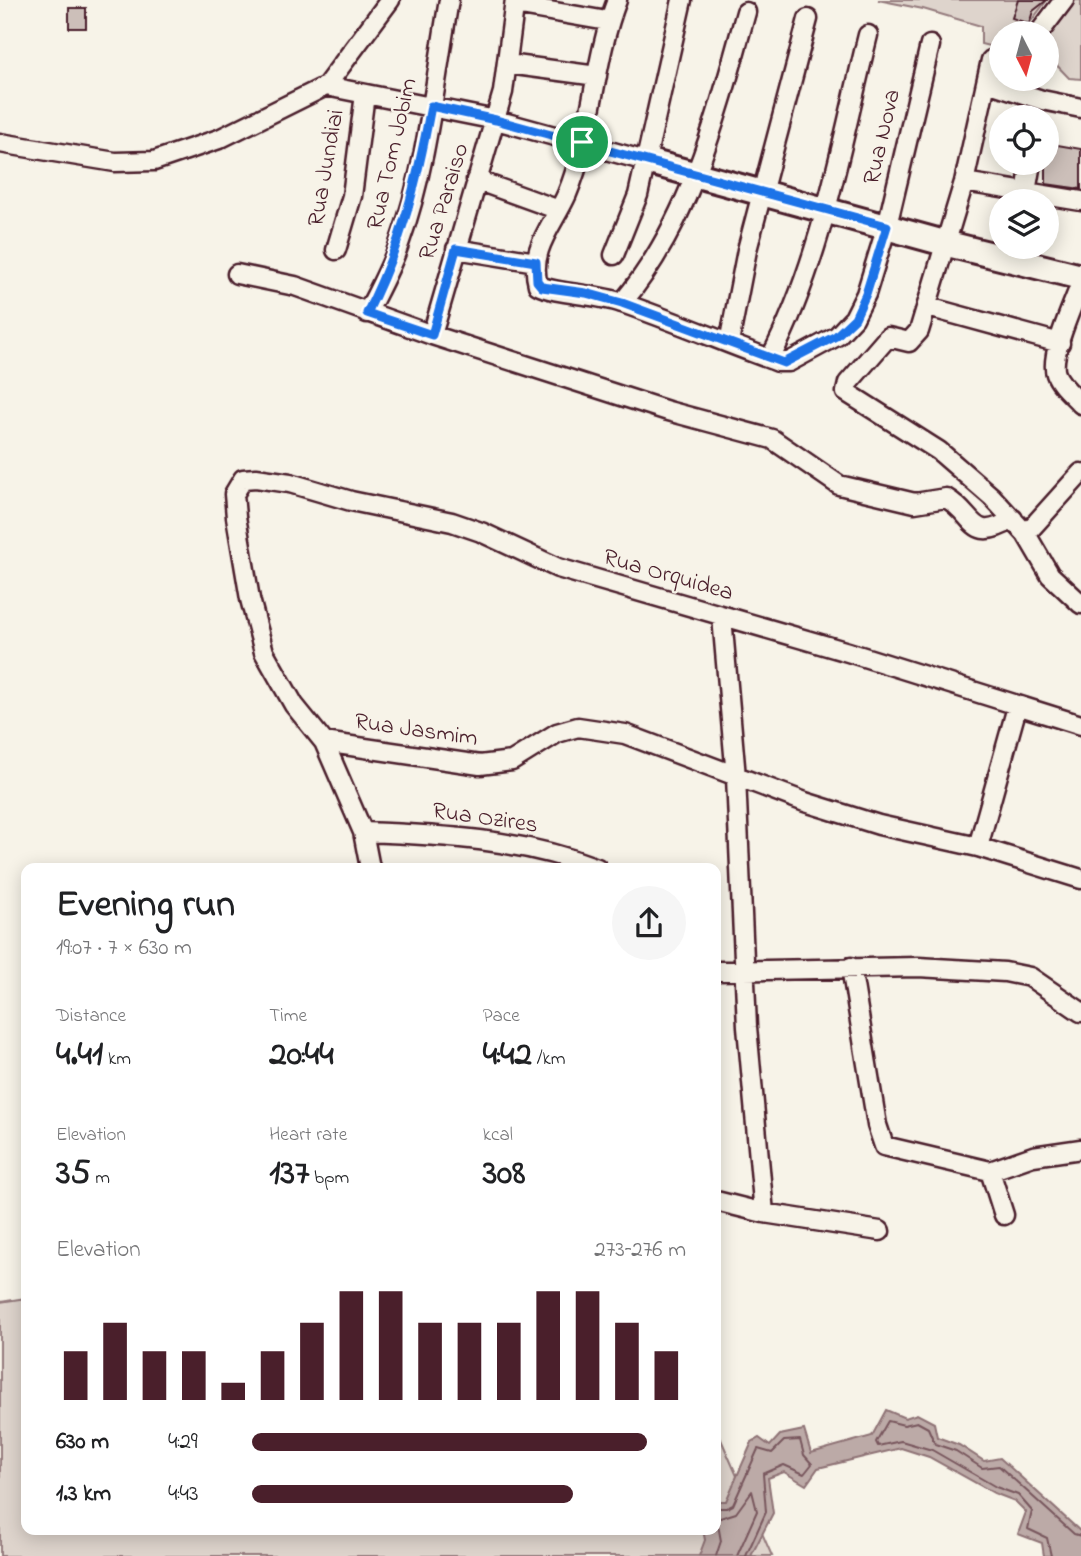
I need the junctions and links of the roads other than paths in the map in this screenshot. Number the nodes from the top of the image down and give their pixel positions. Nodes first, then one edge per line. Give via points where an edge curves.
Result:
1 (390, 0) edge
2 (449, 0) edge
3 (617, 0) edge
4 (682, 0) edge
5 (1064, 0) edge
6 (515, 3) edge
7 (746, 12) dead end
8 (808, 19) dead end
9 (607, 21) junction
10 (1048, 21) edge
11 (868, 35) dead end
12 (930, 45) dead end
13 (508, 64) junction
14 (989, 69) edge
15 (597, 76) junction
16 (986, 82) junction
17 (326, 86) junction
18 (365, 94) junction
19 (1034, 105) edge
20 (431, 106) junction
21 (1059, 108) edge
22 (1081, 108) edge
23 (496, 120) junction
24 (582, 142) junction
25 (0, 144) edge
26 (646, 161) junction
27 (695, 172) junction
28 (476, 180) junction
29 (964, 181) junction
30 (1009, 189) edge
31 (764, 193) junction
32 (1059, 197) edge
33 (1081, 201) edge
34 (825, 209) junction
35 (559, 210) junction
36 (887, 226) junction
37 (948, 244) junction
38 (456, 249) junction
39 (336, 250) dead end
40 (614, 255) dead end
41 (536, 262) junction
42 (237, 274) dead end
43 (1081, 277) edge
44 (1081, 284) edge
45 (622, 303) junction
46 (928, 307) junction
47 (367, 313) junction
48 (432, 335) junction
49 (729, 343) junction
50 (1060, 343) junction
51 (777, 361) junction
52 (1081, 404) edge
53 (1081, 473) edge
54 (1013, 519) junction
55 (1026, 534) junction
56 (1081, 604) edge
57 (723, 617) junction
58 (1017, 707) junction
59 (1081, 725) edge
60 (324, 742) junction
61 (736, 776) junction
62 (363, 832) junction
63 (978, 847) junction
64 (369, 863) edge
65 (579, 863) edge
66 (1081, 879) edge
67 (851, 967) junction
68 (743, 969) junction
69 (721, 971) edge
70 (1081, 1012) edge
71 (1081, 1149) edge
72 (990, 1171) junction
73 (721, 1202) edge
74 (764, 1213) junction
75 (1004, 1215) dead end
76 (880, 1231) dead end

1 - 17 street
2 - 20 street, Rua Tom Jobim
3 - 9 street
4 - 26 street
5 - 10 street
6 - 9 street
6 - 13 street, Rua Paraiso
7 - 27 street
8 - 31 street
9 - 15 street
11 - 34 street
12 - 36 street, Rua Nova
13 - 15 street
13 - 23 street, Rua Paraiso
14 - 16 street
15 - 24 street
16 - 19 street
16 - 29 street
17 - 18 street
17 - 25 street via 219,139 154,161 116,162
18 - 20 street
18 - 39 street, Rua Jundiai via 352,196
20 - 23 street
20 - 47 street, Rua Tom Jobim via 420,169 399,244
21 - 22 street
23 - 24 street
23 - 28 street, Rua Paraiso
24 - 26 street
24 - 35 street
26 - 27 street
26 - 40 street
27 - 31 street
27 - 45 street via 670,235
28 - 35 street
28 - 38 street, Rua Paraiso
29 - 30 street
29 - 37 street
31 - 34 street
31 - 49 street via 747,250
32 - 33 street
34 - 36 street
34 - 51 street
35 - 41 street
36 - 37 street
36 - 51 street, Rua Nova via 855,318 836,336
37 - 43 street
37 - 46 street
38 - 41 street
38 - 48 street, Rua Paraiso
41 - 45 street via 538,285
42 - 47 street via 295,286
44 - 50 street
45 - 49 street
46 - 50 street
46 - 54 street via 913,340 892,336 885,340 848,383 846,392 939,451
47 - 48 street
48 - 54 street via 668,411 772,439 839,485 915,503 946,498 979,529 993,530
49 - 51 street
50 - 52 street via 1056,373
53 - 55 street
54 - 55 street
55 - 56 street via 1050,575
57 - 58 street, Rua Orquidea
57 - 60 street, Rua Orquidea via 558,568 452,522 290,483 243,479 234,504 255,626 275,674
57 - 61 street
58 - 59 street, Rua Orquidea
58 - 63 street
60 - 61 street, Rua Jasmim via 489,765 512,761 557,733 589,726 625,734
60 - 62 street
61 - 63 street, Rua Jasmim via 879,825
61 - 68 street
62 - 64 street
62 - 65 street, Rua Ozires via 467,838
63 - 66 street, Rua Jasmim
67 - 68 street
67 - 70 street via 1005,972 1030,977
67 - 72 street via 881,1140 890,1150
68 - 69 street
68 - 74 street
71 - 72 street via 1033,1156
72 - 75 street
73 - 74 street
74 - 76 street

